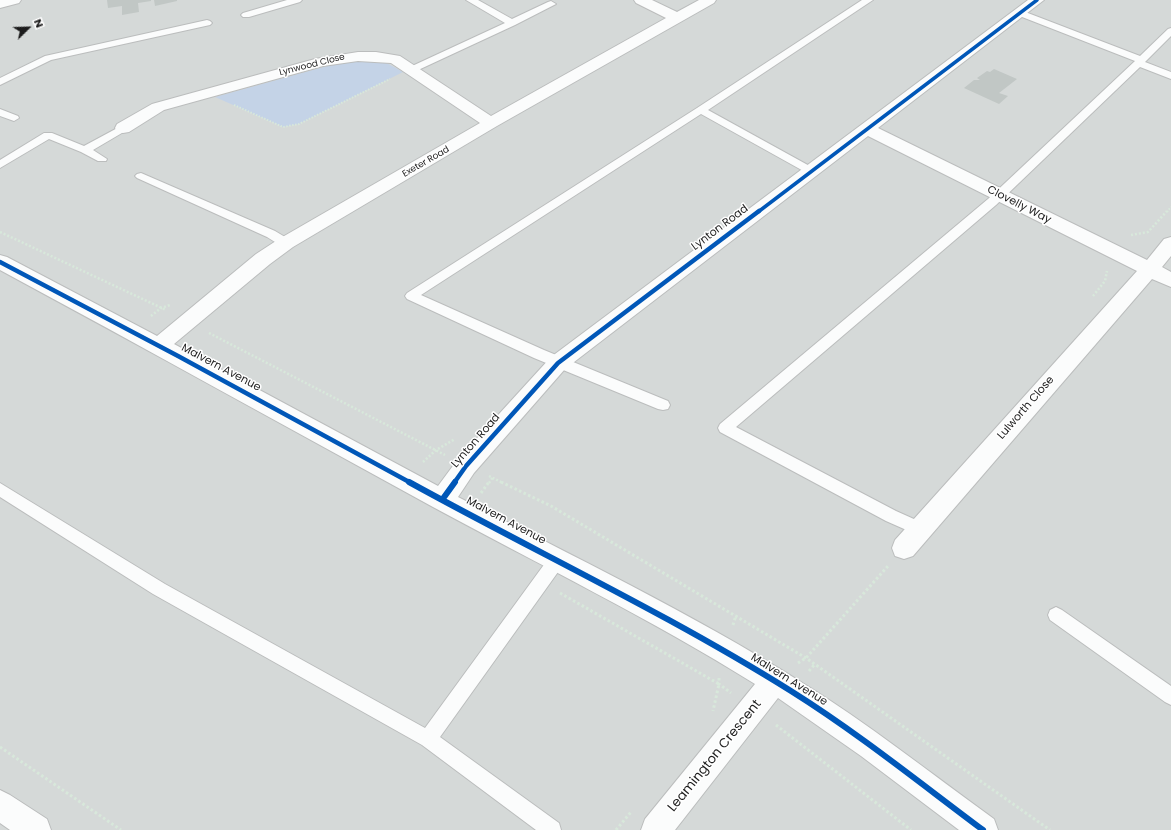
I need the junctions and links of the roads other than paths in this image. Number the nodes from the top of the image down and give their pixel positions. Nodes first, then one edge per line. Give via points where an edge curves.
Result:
1 (14, 0) edge
2 (297, 0) edge
3 (471, 0) edge
4 (640, 0) edge
5 (709, 0) edge
6 (868, 0) edge
7 (1037, 0) edge
8 (0, 4) edge
9 (551, 4) dead end
10 (1020, 13) junction
11 (246, 15) dead end
12 (678, 18) junction
13 (207, 23) dead end
14 (512, 23) junction
15 (1171, 31) edge
16 (1140, 62) junction
17 (412, 69) junction
18 (1171, 76) edge
19 (0, 82) edge
20 (701, 110) junction
21 (0, 112) edge
22 (14, 118) dead end
23 (491, 123) junction
24 (124, 128) joint
25 (867, 128) junction
26 (85, 150) junction
27 (102, 159) dead end
28 (0, 165) edge
29 (811, 171) junction
30 (141, 176) dead end
31 (999, 194) junction
32 (286, 243) junction
33 (1171, 243) edge
34 (0, 262) edge
35 (1150, 269) junction
36 (1171, 280) edge
37 (158, 346) junction
38 (558, 363) junction
39 (663, 405) dead end
40 (0, 489) edge
41 (442, 500) junction
42 (920, 529) junction
43 (904, 548) road end
44 (557, 560) junction
45 (1056, 615) dead end
46 (774, 681) junction
47 (1171, 696) edge
48 (428, 739) junction
49 (0, 805) edge
50 (36, 830) edge
51 (552, 830) edge
52 (656, 830) edge
53 (983, 830) edge

1 - 8 street
2 - 11 lane
3 - 14 lane
4 - 12 street
5 - 12 street, Exeter Road
6 - 20 lane
7 - 10 street, Lynton Road
9 - 14 lane
10 - 16 lane
10 - 25 street, Lynton Road
12 - 23 street, Exeter Road
13 - 19 lane via 48,58
14 - 17 lane
15 - 16 lane
16 - 18 lane
16 - 31 lane
17 - 23 street, Lynwood Close
17 - 24 street, Lynwood Close via 395,59 347,56 158,107
20 - 29 lane
20 - 38 lane via 411,296
21 - 22 lane
23 - 32 street, Exeter Road
24 - 26 lane
25 - 29 street, Lynton Road
25 - 31 street, Clovelly Way
26 - 27 lane
26 - 28 lane via 48,135
29 - 38 street, Lynton Road
30 - 32 lane
31 - 35 street, Clovelly Way
31 - 42 lane via 725,428
32 - 37 street, Exeter Road via 262,259
33 - 35 street, Lulworth Close
34 - 37 street, Malvern Avenue
35 - 36 street, Clovelly Way
35 - 42 street, Lulworth Close
37 - 41 street, Malvern Avenue
38 - 39 lane
38 - 41 street, Lynton Road via 466,466
40 - 48 lane via 159,589
41 - 44 street, Malvern Avenue
42 - 43 street, Lulworth Close
44 - 46 street, Malvern Avenue via 724,650
44 - 48 lane
45 - 47 lane
46 - 52 street, Leamington Crescent
46 - 53 street, Malvern Avenue via 871,746
48 - 51 lane
49 - 50 street

